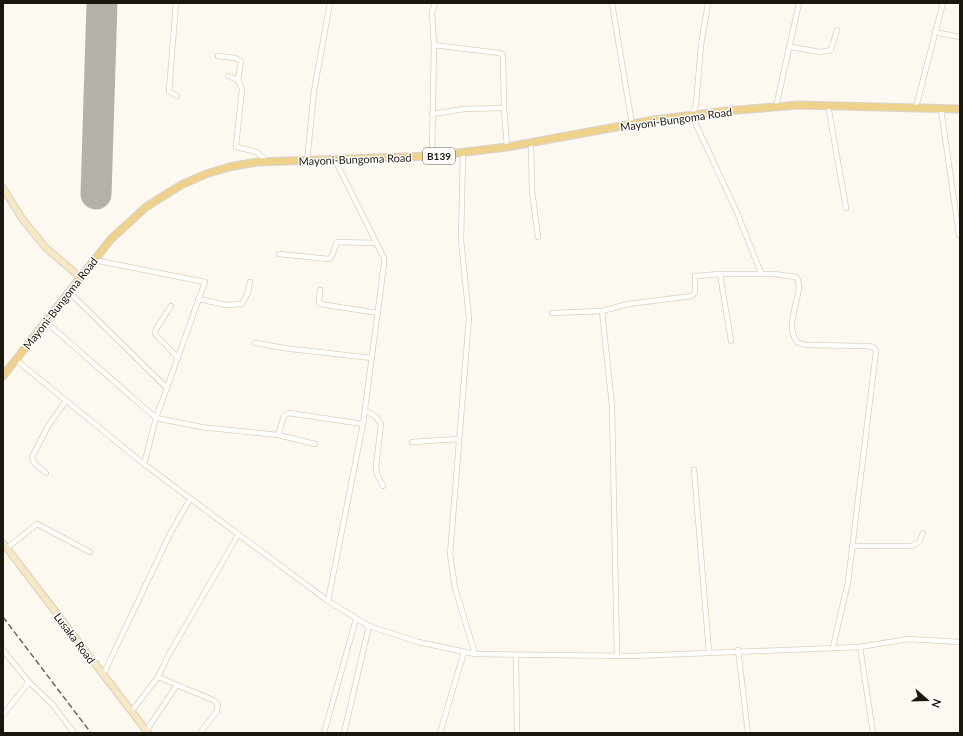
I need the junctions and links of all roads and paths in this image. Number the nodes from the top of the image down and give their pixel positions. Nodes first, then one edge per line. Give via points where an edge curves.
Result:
1 (176, 3) edge
2 (330, 3) edge
3 (435, 3) edge
4 (612, 3) edge
5 (708, 3) edge
6 (799, 3) edge
7 (943, 3) edge
8 (837, 30) dead end
9 (934, 32) junction
10 (960, 37) edge
11 (434, 45) junction
12 (790, 47) junction
13 (218, 56) dead end
14 (228, 76) dead end
15 (238, 80) junction
16 (178, 96) dead end
17 (828, 105) junction
18 (776, 107) junction
19 (916, 107) junction
20 (504, 108) junction
21 (941, 109) junction
22 (960, 110) edge
23 (432, 114) junction
24 (692, 116) junction
25 (632, 124) junction
26 (531, 143) junction
27 (507, 147) junction
28 (463, 153) junction
29 (432, 156) junction
30 (335, 160) junction
31 (266, 161) junction
32 (307, 161) junction
33 (3, 188) edge
34 (846, 208) dead end
35 (959, 235) dead end
36 (538, 237) dead end
37 (376, 243) junction
38 (279, 254) dead end
39 (94, 260) junction
40 (761, 273) junction
41 (720, 274) junction
42 (80, 277) junction
43 (250, 282) dead end
44 (320, 290) dead end
45 (69, 292) junction
46 (198, 299) junction
47 (171, 306) dead end
48 (602, 310) junction
49 (378, 313) junction
50 (552, 313) dead end
51 (46, 322) junction
52 (731, 341) dead end
53 (255, 343) dead end
54 (178, 358) junction
55 (372, 358) junction
56 (16, 360) junction
57 (3, 376) edge
58 (167, 388) junction
59 (66, 402) junction
60 (365, 410) junction
61 (156, 418) junction
62 (363, 424) junction
63 (278, 435) junction
64 (458, 439) junction
65 (412, 442) dead end
66 (315, 444) dead end
67 (144, 464) junction
68 (694, 470) dead end
69 (46, 473) dead end
70 (383, 486) dead end
71 (190, 498) junction
72 (923, 533) dead end
73 (238, 535) junction
74 (5, 546) edge
75 (852, 546) junction
76 (90, 552) dead end
77 (328, 601) junction
78 (356, 619) junction
79 (369, 626) junction
80 (960, 642) edge
81 (860, 646) junction
82 (833, 647) junction
83 (3, 650) edge
84 (738, 650) junction
85 (464, 652) junction
86 (709, 652) junction
87 (475, 654) junction
88 (516, 655) junction
89 (617, 655) junction
90 (103, 675) junction
91 (158, 677) junction
92 (29, 682) junction
93 (177, 685) junction
94 (132, 711) junction
95 (3, 715) edge
96 (147, 732) edge
97 (74, 733) edge
98 (200, 733) edge
99 (324, 733) edge
100 (344, 733) edge
101 (440, 733) edge
102 (516, 733) edge
103 (748, 733) edge
104 (873, 733) edge

1 - 16 street via 169,91
2 - 32 street via 314,91
3 - 11 street via 432,12
4 - 25 street
5 - 24 street via 701,45 696,105
6 - 12 street
7 - 9 street
8 - 12 street via 831,50 820,52
9 - 10 street
9 - 19 street
11 - 20 street via 502,54
11 - 23 street
12 - 18 street
13 - 15 street via 241,61
14 - 15 street
15 - 31 street via 242,89 236,147 257,152
17 - 18 main road, Mayoni-Bungoma Road / B139
17 - 19 main road, Mayoni-Bungoma Road / B139
17 - 34 street
18 - 24 main road, Mayoni-Bungoma Road / B139
19 - 21 main road, Mayoni-Bungoma Road / B139
20 - 23 street via 464,109
20 - 27 street
21 - 22 main road, Mayoni-Bungoma Road / B139
21 - 35 street
23 - 29 street
24 - 25 main road, Mayoni-Bungoma Road / B139
24 - 40 street via 736,210
25 - 26 main road, Mayoni-Bungoma Road / B139
26 - 27 main road, Mayoni-Bungoma Road / B139
26 - 36 street via 532,191
27 - 28 main road, Mayoni-Bungoma Road / B139
28 - 29 main road, Mayoni-Bungoma Road / B139
28 - 64 street via 461,240 469,318
29 - 30 main road, Mayoni-Bungoma Road / B139
30 - 32 main road, Mayoni-Bungoma Road / B139
30 - 37 street
31 - 32 main road, Mayoni-Bungoma Road / B139
31 - 39 main road, Mayoni-Bungoma Road / B139 via 206,174 163,195 128,221
33 - 42 street via 23,220 46,248
37 - 38 street via 337,242 330,259
37 - 49 street via 384,258
39 - 42 main road, Mayoni-Bungoma Road / B139
39 - 46 street via 203,280 206,284
40 - 41 street
40 - 75 street via 793,276 799,280 792,325 795,339 800,344 867,346 873,347 876,351
41 - 48 street via 695,276 695,292 692,296
41 - 52 street
42 - 45 main road, Mayoni-Bungoma Road / B139
43 - 46 street via 242,304 227,305
44 - 49 street via 320,304
45 - 51 main road, Mayoni-Bungoma Road / B139
45 - 58 street
46 - 54 street
47 - 54 street via 155,334
48 - 50 street
48 - 89 street via 612,406
49 - 55 street
51 - 56 main road, Mayoni-Bungoma Road / B139
51 - 61 street
53 - 55 street
54 - 58 street
55 - 60 street
56 - 57 main road, Mayoni-Bungoma Road / B139
56 - 59 street
58 - 61 street
59 - 67 street
59 - 69 street via 48,426 32,457 34,463
60 - 62 street
60 - 70 street via 376,417 382,428 376,457 377,474
61 - 63 street via 201,427
61 - 67 street
62 - 63 street via 289,413 284,416
62 - 77 street
63 - 66 street
64 - 65 street
64 - 87 street via 450,554 456,588
67 - 71 street
68 - 86 street
71 - 73 street
71 - 90 street via 170,534
72 - 75 street via 912,546
73 - 77 street
73 - 91 street
74 - 76 street via 37,524
74 - 90 street, Lusaka Road
75 - 82 street via 848,582
77 - 78 street
78 - 79 street
78 - 99 street
79 - 85 street via 418,642
79 - 100 street
80 - 81 street via 908,639
81 - 82 street
81 - 104 street
82 - 84 street
83 - 92 street
84 - 86 street
84 - 103 street
85 - 87 street
85 - 101 street
86 - 89 street
87 - 88 street
88 - 89 street
88 - 102 street
90 - 94 street, Lusaka Road
91 - 93 street
91 - 94 street
92 - 95 street
92 - 97 street via 53,705
93 - 96 street
93 - 98 street via 218,704 217,711
94 - 96 street, Lusaka Road

